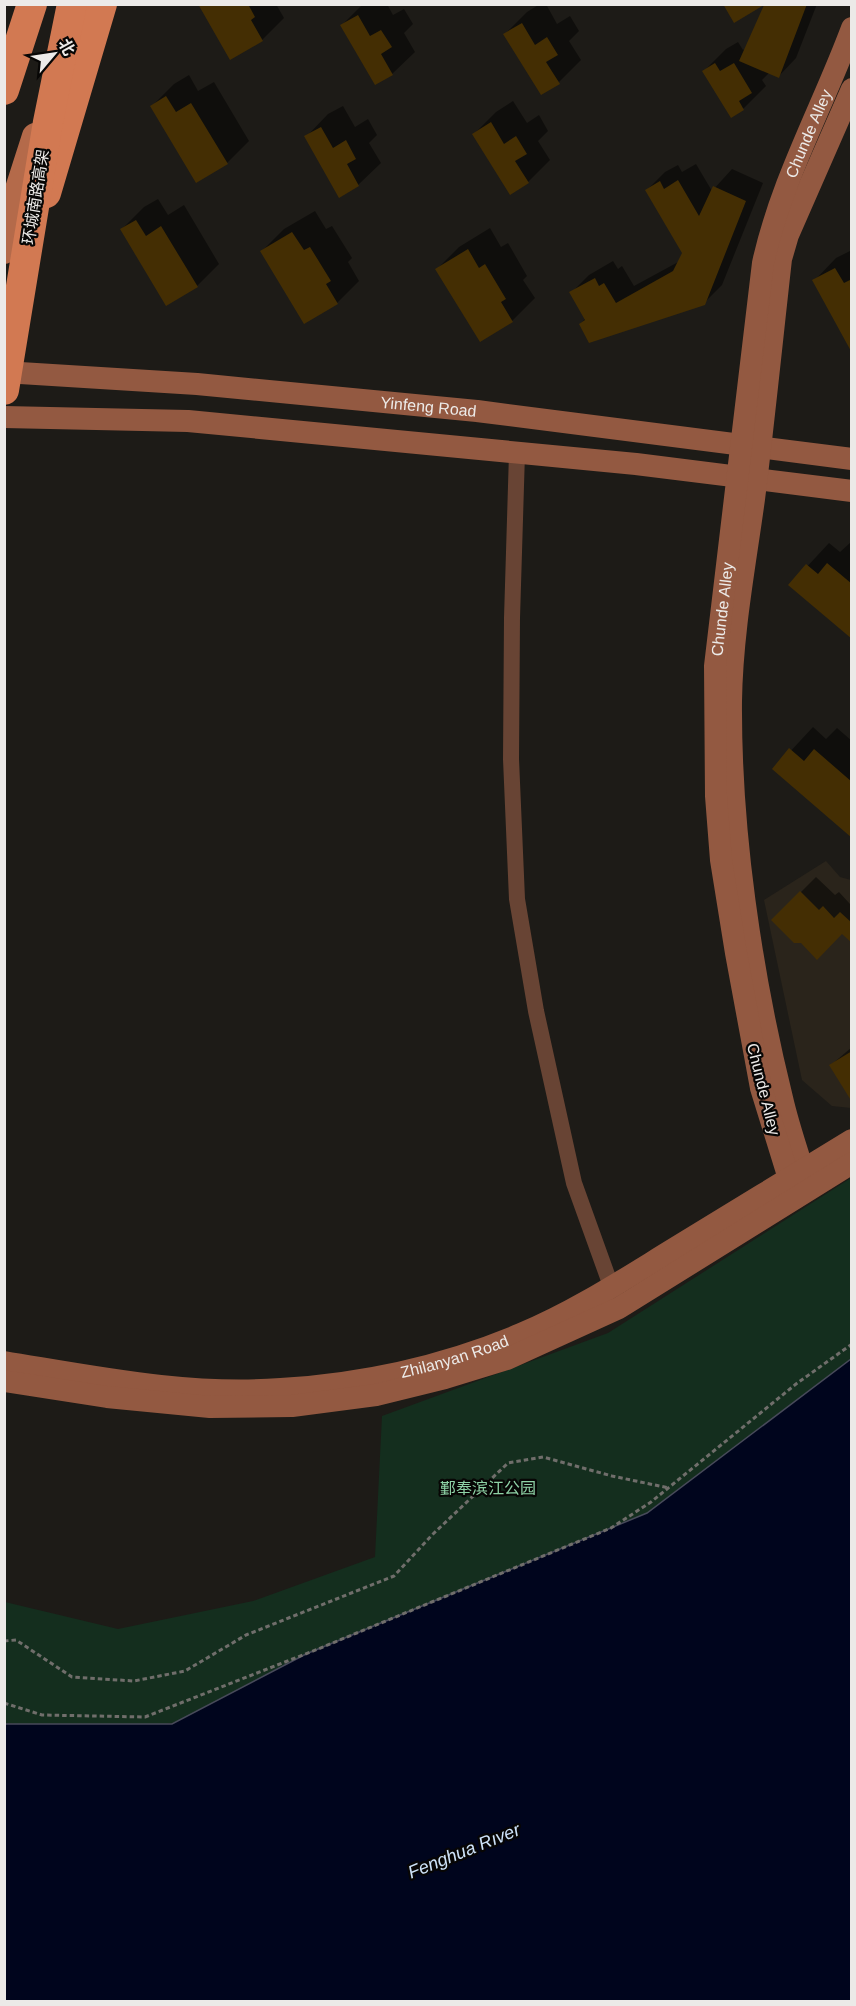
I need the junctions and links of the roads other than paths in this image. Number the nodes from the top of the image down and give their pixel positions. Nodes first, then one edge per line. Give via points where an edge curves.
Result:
1 (11, 4) edge
2 (32, 4) edge
3 (72, 4) edge
4 (77, 4) edge
5 (102, 4) edge
6 (852, 28) edge
7 (4, 33) edge
8 (852, 89) edge
9 (4, 90) edge
10 (14, 262) edge
11 (4, 372) edge
12 (4, 390) edge
13 (4, 417) edge
14 (750, 444) junction
15 (517, 453) junction
16 (852, 459) edge
17 (747, 477) junction
18 (852, 491) edge
19 (852, 1140) edge
20 (852, 1163) edge
21 (799, 1184) junction
22 (616, 1298) junction
23 (4, 1362) edge
24 (4, 1382) edge

1 - 7 highway
2 - 9 highway
3 - 10 highway, 环城南路高架, bridge
4 - 10 main road via 17,192
5 - 10 highway, bridge
6 - 14 street, Chunde Alley via 770,233 760,285
8 - 14 street, Chunde Alley via 788,235
10 - 12 highway, 环城南路高架, bridge
11 - 14 street, Yinfeng Road via 197,384 477,411
13 - 15 street via 188,421
14 - 16 street, Yinfeng Road
14 - 17 street, Chunde Alley
15 - 17 street
15 - 22 street via 511,759 517,899 536,1011 574,1183
17 - 18 street
17 - 21 street, Chunde Alley via 731,699 738,832 744,894
19 - 21 street, Zhilanyan Road
20 - 21 street, Zhilanyan Road
21 - 22 street, Zhilanyan Road
22 - 23 street, Zhilanyan Road via 473,1352 417,1369 350,1382 280,1389 212,1389 144,1385
22 - 24 street, Zhilanyan Road via 507,1359 376,1395 292,1406 210,1407

